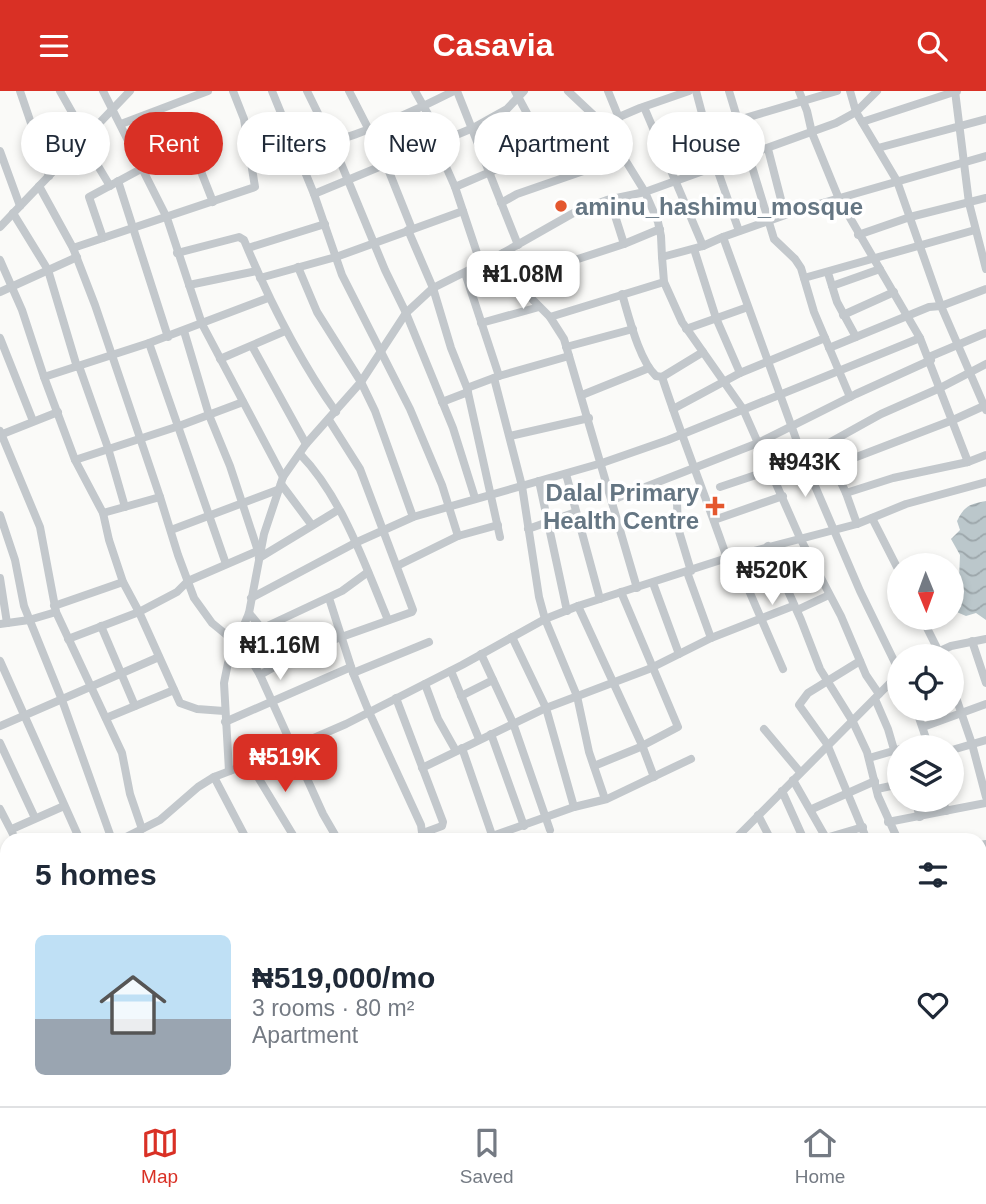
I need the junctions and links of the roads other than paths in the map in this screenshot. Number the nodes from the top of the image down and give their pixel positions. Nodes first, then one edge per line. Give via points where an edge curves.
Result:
1 (20, 91) edge
2 (60, 91) edge
3 (103, 91) edge
4 (130, 91) edge
5 (208, 91) edge
6 (233, 91) edge
7 (272, 91) edge
8 (307, 91) edge
9 (349, 91) edge
10 (415, 91) edge
11 (455, 91) edge
12 (568, 91) edge
13 (608, 91) edge
14 (689, 91) edge
15 (696, 91) edge
16 (740, 91) edge
17 (799, 91) edge
18 (837, 91) edge
19 (850, 91) edge
20 (877, 91) edge
21 (956, 91) edge
22 (196, 93) edge
23 (519, 93) edge
24 (729, 93) edge
25 (803, 100) junction
26 (425, 106) junction
27 (644, 107) junction
28 (113, 108) junction
29 (71, 112) edge
30 (109, 112) edge
31 (241, 112) edge
32 (280, 112) edge
33 (317, 112) edge
34 (411, 112) edge
35 (428, 112) edge
36 (528, 112) edge
37 (590, 112) edge
38 (617, 112) edge
39 (633, 112) edge
40 (703, 112) edge
41 (735, 112) edge
42 (764, 112) edge
43 (856, 112) junction
44 (986, 119) edge
45 (364, 120) edge
46 (862, 122) junction
47 (121, 124) junction
48 (959, 126) junction
49 (473, 128) junction
50 (124, 131) edge
51 (812, 133) junction
52 (460, 134) edge
53 (878, 148) junction
54 (768, 149) junction
55 (765, 150) edge
56 (0, 151) edge
57 (986, 156) edge
58 (2, 161) edge
59 (964, 161) junction
60 (633, 173) edge
61 (364, 174) edge
62 (104, 175) edge
63 (130, 175) edge
64 (144, 175) edge
65 (202, 175) edge
66 (253, 175) edge
67 (306, 175) edge
68 (346, 175) edge
69 (390, 175) edge
70 (451, 175) edge
71 (480, 175) edge
72 (490, 175) edge
73 (572, 175) edge
74 (691, 175) edge
75 (719, 175) edge
76 (754, 175) edge
77 (49, 176) joint
78 (118, 181) junction
79 (349, 181) junction
80 (674, 181) junction
81 (897, 181) junction
82 (40, 186) junction
83 (110, 186) junction
84 (455, 187) junction
85 (645, 192) junction
86 (314, 194) junction
87 (986, 198) edge
88 (839, 199) junction
89 (611, 200) junction
90 (212, 202) junction
91 (501, 203) junction
92 (969, 203) junction
93 (17, 210) junction
94 (463, 211) junction
95 (785, 215) junction
96 (910, 217) junction
97 (167, 218) junction
98 (766, 221) junction
99 (325, 224) junction
100 (0, 227) edge
101 (135, 228) junction
102 (660, 229) junction
103 (410, 230) junction
104 (739, 231) junction
105 (975, 234) junction
106 (986, 234) edge
107 (858, 235) junction
108 (723, 237) junction
109 (103, 238) junction
110 (375, 244) junction
111 (624, 244) junction
112 (518, 245) junction
113 (919, 245) junction
114 (698, 247) junction
115 (73, 248) junction
116 (247, 248) junction
117 (177, 253) junction
118 (503, 253) junction
119 (77, 257) junction
120 (336, 257) junction
121 (662, 257) junction
122 (0, 260) edge
123 (875, 260) junction
124 (481, 265) junction
125 (298, 267) junction
126 (880, 269) junction
127 (986, 269) edge
128 (48, 270) junction
129 (465, 273) junction
130 (828, 273) junction
131 (258, 274) junction
132 (804, 278) junction
133 (521, 281) junction
134 (664, 282) junction
135 (189, 285) junction
136 (13, 286) junction
137 (832, 286) junction
138 (433, 288) junction
139 (986, 289) edge
140 (0, 292) edge
141 (894, 292) junction
142 (622, 294) junction
143 (268, 298) junction
144 (941, 306) junction
145 (539, 307) junction
146 (748, 307) junction
147 (406, 313) junction
148 (843, 315) junction
149 (908, 316) junction
150 (550, 317) junction
151 (716, 318) junction
152 (481, 323) junction
153 (202, 324) junction
154 (686, 328) junction
155 (633, 329) junction
156 (184, 331) junction
157 (285, 331) junction
158 (986, 333) edge
159 (168, 337) junction
160 (856, 337) junction
161 (0, 338) edge
162 (825, 338) junction
163 (920, 338) junction
164 (149, 344) junction
165 (958, 344) junction
166 (252, 346) junction
167 (829, 348) junction
168 (382, 351) junction
169 (568, 351) junction
170 (703, 352) junction
171 (3, 356) edge
172 (112, 356) junction
173 (220, 359) junction
174 (930, 359) junction
175 (768, 360) junction
176 (986, 364) edge
177 (78, 367) junction
178 (649, 368) junction
179 (838, 371) junction
180 (740, 373) junction
181 (970, 373) junction
182 (44, 377) junction
183 (496, 377) junction
184 (662, 377) junction
185 (723, 381) junction
186 (361, 382) junction
187 (940, 388) junction
188 (467, 390) junction
189 (780, 393) junction
190 (582, 395) junction
191 (850, 397) junction
192 (243, 402) junction
193 (442, 402) junction
194 (985, 407) edge
195 (673, 409) junction
196 (743, 409) junction
197 (58, 412) junction
198 (336, 412) junction
199 (209, 415) junction
200 (589, 418) junction
201 (329, 420) junction
202 (953, 420) junction
203 (33, 421) junction
204 (179, 426) junction
205 (792, 426) junction
206 (0, 433) edge
207 (681, 435) junction
208 (510, 436) junction
209 (141, 438) junction
210 (758, 443) junction
211 (306, 445) junction
212 (824, 446) junction
213 (108, 447) junction
214 (300, 454) junction
215 (986, 455) edge
216 (803, 458) junction
217 (75, 460) junction
218 (968, 462) junction
219 (602, 463) junction
220 (833, 466) junction
221 (695, 468) junction
222 (772, 472) junction
223 (566, 474) junction
224 (539, 481) junction
225 (986, 482) edge
226 (281, 483) junction
227 (522, 486) junction
228 (720, 487) dead end
229 (846, 493) junction
230 (492, 494) junction
231 (783, 496) junction
232 (160, 497) junction
233 (475, 498) junction
234 (612, 500) junction
235 (677, 503) dead end
236 (243, 504) junction
237 (449, 506) junction
238 (125, 507) junction
239 (338, 510) junction
240 (576, 512) junction
241 (103, 513) junction
242 (0, 515) edge
243 (211, 516) junction
244 (413, 517) junction
245 (872, 518) junction
246 (713, 520) junction
247 (547, 523) junction
248 (312, 524) junction
249 (498, 524) junction
250 (857, 524) junction
251 (528, 529) junction
252 (834, 529) junction
253 (171, 530) junction
254 (383, 530) junction
255 (458, 536) junction
256 (500, 537) dead end
257 (800, 538) junction
258 (355, 543) junction
259 (768, 546) junction
260 (259, 553) junction
261 (890, 553) edge
262 (730, 557) junction
263 (226, 564) junction
264 (397, 566) junction
265 (368, 572) junction
266 (689, 572) junction
267 (0, 578) edge
268 (122, 582) junction
269 (188, 582) junction
270 (653, 583) junction
271 (637, 587) junction
272 (621, 592) junction
273 (830, 595) junction
274 (329, 597) junction
275 (251, 598) junction
276 (600, 599) junction
277 (578, 606) junction
278 (795, 608) junction
279 (55, 609) junction
280 (567, 611) junction
281 (139, 612) junction
282 (249, 613) junction
283 (761, 618) junction
284 (545, 619) junction
285 (29, 620) junction
286 (388, 620) junction
287 (4, 624) edge
288 (101, 626) junction
289 (262, 628) junction
290 (342, 636) junction
291 (512, 637) junction
292 (711, 638) junction
293 (68, 639) junction
294 (986, 639) edge
295 (972, 641) junction
296 (429, 642) dead end
297 (236, 644) junction
298 (964, 644) edge
299 (481, 654) junction
300 (679, 654) junction
301 (159, 657) junction
302 (0, 661) edge
303 (860, 661) junction
304 (281, 662) junction
305 (653, 668) junction
306 (783, 669) dead end
307 (352, 670) junction
308 (451, 671) junction
309 (260, 674) junction
310 (122, 675) junction
311 (493, 680) junction
312 (827, 682) junction
313 (614, 683) junction
314 (986, 683) edge
315 (425, 684) junction
316 (91, 687) junction
317 (174, 690) junction
318 (461, 696) junction
319 (577, 696) junction
320 (877, 696) junction
321 (396, 698) junction
322 (62, 700) junction
323 (273, 701) junction
324 (986, 704) edge
325 (135, 706) junction
326 (546, 708) junction
327 (225, 712) junction
328 (369, 712) junction
329 (964, 712) edge
330 (25, 716) junction
331 (106, 718) junction
332 (964, 719) edge
333 (921, 721) edge
334 (940, 721) edge
335 (225, 722) junction
336 (853, 722) junction
337 (513, 723) junction
338 (0, 726) edge
339 (923, 727) junction
340 (764, 729) dead end
341 (491, 734) junction
342 (892, 735) edge
343 (926, 735) edge
344 (479, 739) junction
345 (986, 740) edge
346 (0, 743) edge
347 (827, 744) junction
348 (972, 744) junction
349 (642, 745) junction
350 (964, 746) edge
351 (293, 747) junction
352 (459, 749) junction
353 (887, 752) edge
354 (869, 758) junction
355 (691, 759) dead end
356 (250, 764) junction
357 (594, 766) junction
358 (422, 768) junction
359 (229, 771) junction
360 (800, 772) junction
361 (214, 777) junction
362 (654, 777) junction
363 (793, 779) junction
364 (876, 785) junction
365 (887, 785) edge
366 (782, 791) junction
367 (848, 792) junction
368 (986, 797) edge
369 (605, 799) junction
370 (986, 803) edge
371 (64, 806) junction
372 (575, 807) junction
373 (964, 807) edge
374 (0, 809) edge
375 (812, 809) junction
376 (919, 812) edge
377 (942, 812) edge
378 (758, 815) junction
379 (920, 817) junction
380 (35, 818) junction
381 (546, 819) junction
382 (888, 822) junction
383 (524, 825) junction
384 (863, 827) junction
385 (12, 829) junction
386 (142, 829) junction
387 (550, 830) dead end
388 (13, 833) edge
389 (77, 833) edge
390 (110, 833) edge
391 (134, 833) edge
392 (243, 833) edge
393 (292, 833) edge
394 (335, 833) edge
395 (421, 833) edge
396 (430, 833) edge
397 (491, 833) edge
398 (498, 833) edge
399 (741, 833) edge
400 (767, 833) edge
401 (801, 833) edge
402 (820, 833) edge
403 (842, 833) edge
404 (865, 833) edge
405 (894, 833) edge

1 - 77 street
2 - 29 street
3 - 28 street
4 - 28 street
5 - 22 street
6 - 31 street
7 - 32 street
8 - 33 street
9 - 45 street
10 - 26 street
11 - 26 street
11 - 49 street
12 - 37 street
13 - 38 street
14 - 27 street
15 - 40 street
16 - 24 street
17 - 25 street
18 - 25 street
19 - 43 street
20 - 43 street
21 - 46 street
21 - 48 street
22 - 47 street
23 - 36 street
23 - 49 street via 507,109
24 - 41 street
25 - 42 street
25 - 51 street
26 - 34 street
26 - 35 street
27 - 39 street
27 - 80 street
28 - 30 street
28 - 47 street
43 - 46 street
43 - 51 street
44 - 48 street
46 - 53 street
47 - 50 street
48 - 53 street
48 - 59 street
49 - 52 street
51 - 54 street
51 - 88 street
53 - 81 street
54 - 55 street
54 - 95 street
56 - 58 street
57 - 59 street
58 - 93 street
59 - 81 street
59 - 92 street
60 - 85 street
61 - 79 street
62 - 83 street
63 - 78 street
64 - 97 street
65 - 90 street
66 - 90 street via 255,187
67 - 86 street
68 - 79 street
69 - 103 street
70 - 84 street
71 - 84 street
72 - 91 street
73 - 91 street
74 - 80 street
75 - 104 street
76 - 98 street
77 - 82 street
78 - 83 street
78 - 101 street
79 - 86 street
79 - 110 street
80 - 85 street
80 - 114 street
81 - 88 street
81 - 96 street
82 - 93 street
82 - 115 street
83 - 109 street via 89,197
84 - 94 street
85 - 89 street
85 - 102 street
86 - 99 street
87 - 92 street
88 - 95 street
88 - 107 street
89 - 111 street
89 - 112 street via 578,211
90 - 97 street
91 - 112 street
92 - 96 street
92 - 105 street
93 - 100 street
93 - 128 street
94 - 103 street
94 - 124 street
95 - 98 street
96 - 107 street
96 - 113 street
97 - 101 street
97 - 117 street
98 - 104 street
98 - 132 street
99 - 116 street
99 - 120 street
101 - 109 street
101 - 159 street
102 - 111 street
102 - 121 street
103 - 110 street
103 - 138 street
104 - 108 street
105 - 106 street
105 - 113 street
105 - 127 street
107 - 123 street
108 - 114 street
108 - 146 street
109 - 115 street
110 - 120 street
110 - 147 street
111 - 133 street
112 - 118 street
113 - 123 street
113 - 144 street
114 - 121 street
114 - 151 street
115 - 119 street
116 - 117 street via 239,237
116 - 131 street
117 - 135 street
118 - 124 street
118 - 133 street
119 - 128 street
119 - 172 street
120 - 125 street
120 - 168 street
121 - 134 street
122 - 136 street
123 - 126 street
123 - 130 street
124 - 129 street
125 - 131 street
125 - 186 street via 317,312
126 - 137 street
126 - 141 street
128 - 136 street
128 - 177 street
129 - 138 street
129 - 152 street
130 - 132 street
130 - 137 street
131 - 135 street
131 - 143 street
132 - 162 street
133 - 145 street
134 - 142 street
134 - 154 street
135 - 153 street
136 - 140 street
136 - 182 street
137 - 148 street
138 - 147 street
138 - 188 street
139 - 144 street
141 - 148 street
141 - 149 street
142 - 150 street
142 - 155 street
143 - 153 street
143 - 157 street
144 - 149 street
144 - 165 street
145 - 150 street
145 - 152 street
146 - 151 street
146 - 175 street
147 - 168 street
147 - 193 street
148 - 160 street
149 - 160 street
149 - 163 street
150 - 169 street
151 - 154 street
151 - 180 street
152 - 183 street
153 - 156 street
153 - 173 street
154 - 170 street
155 - 169 street
155 - 178 street
156 - 159 street
156 - 199 street
157 - 166 street
157 - 198 street
158 - 165 street
159 - 164 street
160 - 167 street
161 - 171 street
162 - 167 street
162 - 175 street
163 - 174 street
163 - 179 street
164 - 172 street
164 - 204 street
165 - 174 street
165 - 181 street
166 - 173 street
166 - 211 street
167 - 179 street
168 - 186 street
168 - 237 street
169 - 183 street
169 - 190 street
170 - 184 street
170 - 185 street
171 - 203 street
172 - 177 street
172 - 209 street
173 - 192 street
174 - 187 street
174 - 191 street
175 - 180 street
175 - 189 street
176 - 181 street
177 - 182 street
177 - 213 street
178 - 184 street
178 - 190 street
179 - 189 street
179 - 191 street
180 - 185 street
181 - 187 street
181 - 194 street
182 - 197 street
183 - 188 street
183 - 208 street
184 - 195 street
185 - 195 street
185 - 196 street
186 - 198 street
186 - 244 street via 388,441
187 - 202 street
187 - 212 street
188 - 193 street
188 - 230 street
189 - 196 street
189 - 205 street
190 - 200 street
191 - 205 street
192 - 199 street
192 - 226 street
193 - 233 street
194 - 202 street
195 - 207 street
196 - 207 street
196 - 210 street
197 - 203 street
197 - 217 street
198 - 201 street
199 - 204 street
199 - 236 street
200 - 208 street
200 - 219 street
201 - 211 street
201 - 254 street via 360,469
202 - 218 street
202 - 220 street
203 - 206 street
204 - 209 street
204 - 243 street
205 - 210 street
205 - 216 street
206 - 279 street via 40,527
207 - 219 street
207 - 221 street
208 - 227 street
209 - 213 street
209 - 232 street
210 - 221 street
210 - 222 street
211 - 214 street
212 - 216 street
212 - 220 street
213 - 217 street
213 - 238 street
214 - 226 street
214 - 239 street via 321,478
215 - 218 street
216 - 222 street
216 - 252 street
217 - 241 street
218 - 229 street
219 - 223 street
219 - 234 street
220 - 229 street
221 - 234 street
221 - 246 street
222 - 228 street
222 - 231 street
223 - 224 street
223 - 240 street
224 - 227 street
224 - 247 street
225 - 245 street
226 - 236 street
226 - 248 street
226 - 260 street
227 - 230 street
227 - 251 street
229 - 250 street
230 - 233 street
230 - 249 street
231 - 246 street
231 - 257 street
232 - 238 street
232 - 253 street
233 - 237 street
234 - 271 street
235 - 266 street
236 - 243 street
236 - 260 street
237 - 244 street
237 - 255 street
238 - 241 street
239 - 248 street
239 - 258 street
240 - 247 street
240 - 276 street
241 - 268 street
242 - 285 street
243 - 253 street
243 - 263 street
244 - 254 street
245 - 250 street
245 - 261 street
246 - 262 street
247 - 251 street
247 - 280 street
248 - 260 street
249 - 255 street
249 - 256 street
250 - 252 street
251 - 284 street
252 - 257 street
252 - 320 street via 900,673
253 - 269 street
254 - 258 street
254 - 264 street
255 - 264 street
257 - 259 street
257 - 273 street
258 - 265 street
258 - 275 street
259 - 262 street
259 - 278 street
260 - 263 street
260 - 275 street
262 - 266 street
262 - 283 street
263 - 269 street
264 - 286 street via 413,610
265 - 274 street
265 - 286 street
266 - 270 street
266 - 292 street
267 - 287 street
268 - 279 street
268 - 281 street
269 - 281 street
269 - 297 street via 212,623
270 - 271 street
270 - 300 street
271 - 272 street
272 - 276 street
272 - 305 street
273 - 278 street
273 - 303 street
274 - 289 street
274 - 290 street
275 - 282 street
276 - 277 street
277 - 280 street
277 - 313 street
278 - 283 street
278 - 312 street
279 - 285 street
279 - 293 street
280 - 284 street
281 - 288 street
281 - 301 street
282 - 289 street
282 - 297 street
283 - 292 street
283 - 306 street
284 - 291 street
284 - 319 street
285 - 287 street
285 - 322 street
286 - 290 street
288 - 293 street
288 - 310 street
289 - 304 street
290 - 304 street
290 - 307 street
291 - 299 street
291 - 326 street
292 - 300 street
293 - 316 street
294 - 295 street
295 - 298 street
295 - 314 street
296 - 307 street
297 - 309 street
297 - 327 street via 223,683
299 - 308 street
299 - 311 street
300 - 305 street
301 - 310 street
301 - 317 street
302 - 330 street
303 - 312 street
303 - 320 street
304 - 309 street
305 - 313 street
305 - 349 street via 678,727
307 - 323 street
307 - 328 street
308 - 315 street
308 - 318 street
309 - 323 street
310 - 316 street
310 - 325 street
311 - 318 street
311 - 337 street
312 - 336 street
312 - 347 street via 808,693 799,705
313 - 319 street
313 - 349 street
315 - 321 street
315 - 352 street via 438,719
316 - 322 street
316 - 331 street
317 - 325 street
317 - 327 street via 186,706
318 - 344 street
319 - 326 street
319 - 357 street
320 - 336 street
320 - 342 street
321 - 328 street
321 - 358 street
322 - 330 street
322 - 390 street
323 - 335 street
323 - 351 street
324 - 329 street
325 - 331 street
326 - 337 street
326 - 372 street
327 - 335 street
328 - 351 street
328 - 395 street
330 - 338 street
330 - 371 street
331 - 386 street via 122,753
332 - 348 street
333 - 339 street
334 - 339 street
335 - 359 street
336 - 347 street
336 - 354 street
337 - 341 street
337 - 381 street
339 - 343 street
340 - 360 street
341 - 344 street
341 - 383 street
344 - 352 street
345 - 348 street
346 - 380 street
347 - 360 street
347 - 367 street
348 - 350 street
348 - 368 street
349 - 357 street
349 - 362 street
351 - 356 street
351 - 394 street
352 - 358 street
352 - 397 street
353 - 354 street
354 - 364 street
355 - 362 street
356 - 359 street
356 - 393 street
357 - 369 street
358 - 396 street via 443,822
359 - 361 street
360 - 363 street
361 - 386 street
361 - 392 street
362 - 369 street
363 - 366 street
363 - 375 street
364 - 365 street
364 - 367 street
364 - 382 street
366 - 378 street
366 - 401 street
367 - 375 street
367 - 384 street
369 - 372 street
370 - 373 street
371 - 380 street
371 - 389 street
372 - 381 street
374 - 385 street
375 - 402 street
376 - 379 street
377 - 379 street
378 - 399 street
378 - 400 street
379 - 382 street
380 - 385 street
381 - 383 street
381 - 387 street
382 - 405 street
383 - 398 street
384 - 403 street
384 - 404 street
385 - 388 street
386 - 391 street

